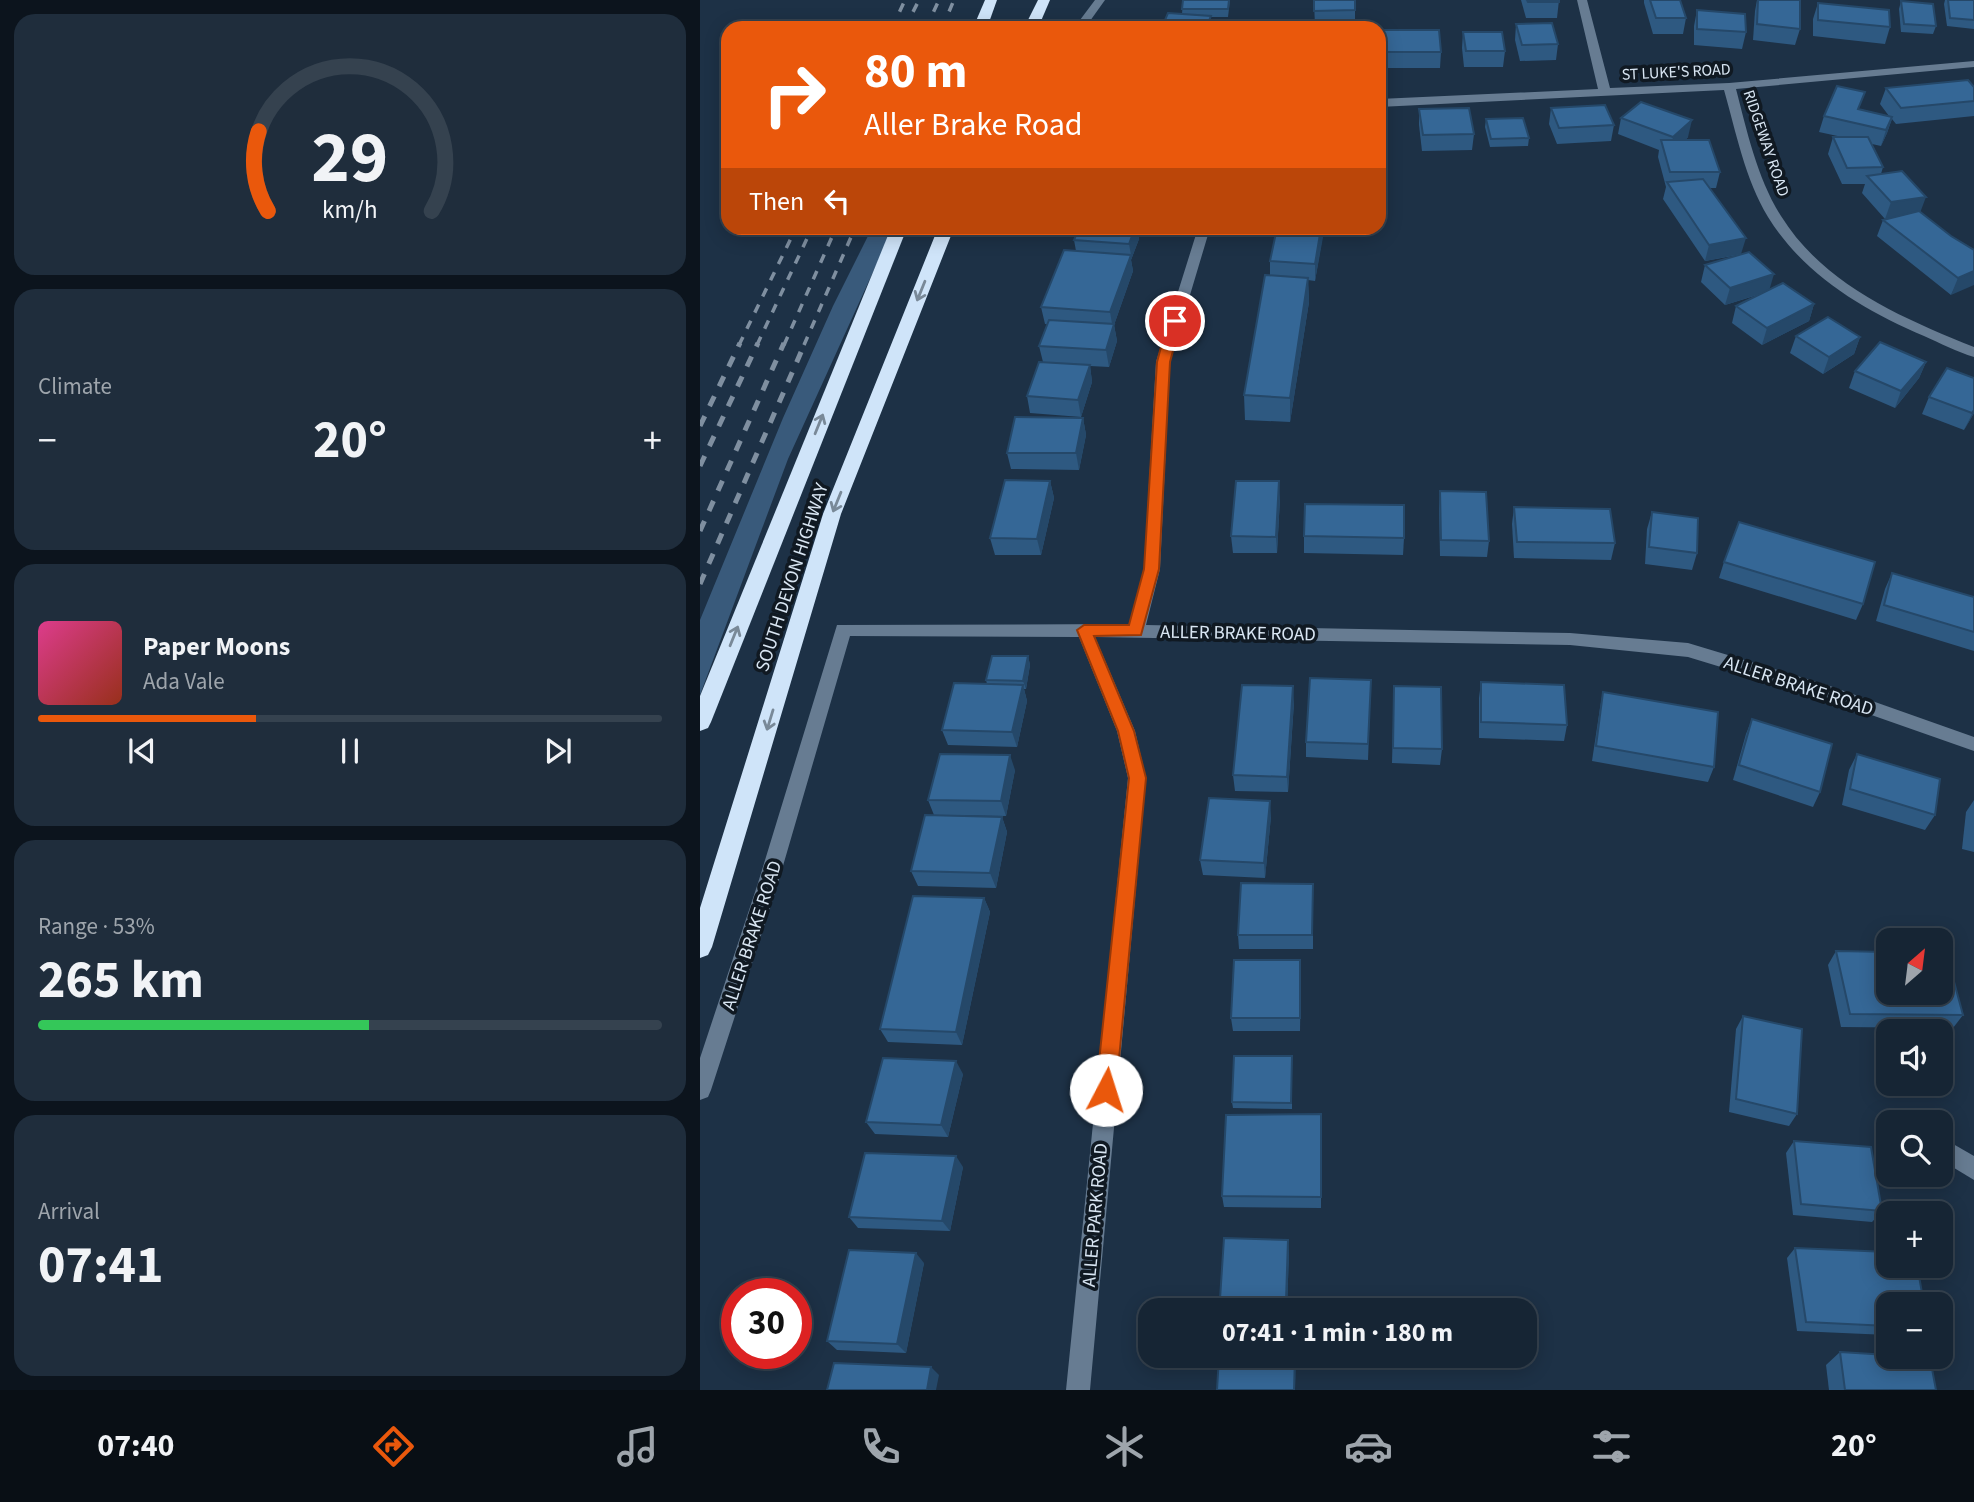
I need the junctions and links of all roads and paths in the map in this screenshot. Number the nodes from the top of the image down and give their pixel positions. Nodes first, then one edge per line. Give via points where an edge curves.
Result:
1 (991, 0) edge
2 (1044, 0) edge
3 (1100, 0) edge
4 (1582, 0) edge
5 (983, 21) edge
6 (1034, 21) edge
7 (1084, 21) edge
8 (1974, 64) edge
9 (1729, 86) junction
10 (1605, 92) junction
11 (1386, 103) edge
12 (896, 235) edge
13 (943, 235) edge
14 (1202, 235) edge
15 (1974, 352) edge
16 (1084, 630) junction
17 (1136, 631) junction
18 (700, 722) edge
19 (1974, 744) edge
20 (700, 947) edge
21 (700, 1090) edge
22 (1953, 1156) edge
23 (1974, 1169) edge
24 (1078, 1390) edge

1 - 5 highway
2 - 6 highway
3 - 7 street
4 - 10 street
8 - 9 street, ST LUKE'S ROAD
9 - 10 street, ST LUKE'S ROAD
9 - 15 street, RIDGEWAY ROAD via 1774,215 1804,255 1842,289 1882,313
10 - 11 street, ST LUKE'S ROAD
18 -> 12 highway, SOUTH DEVON HIGHWAY
13 -> 20 highway, SOUTH DEVON HIGHWAY via 832,514
14 - 17 street via 1163,362 1152,569
16 - 17 street, ALLER BRAKE ROAD
16 - 21 street, ALLER BRAKE ROAD via 843,630 764,896
16 - 24 street, ALLER PARK ROAD via 1126,731 1138,778
17 - 19 street, ALLER BRAKE ROAD via 1570,639 1689,650
22 - 23 street

